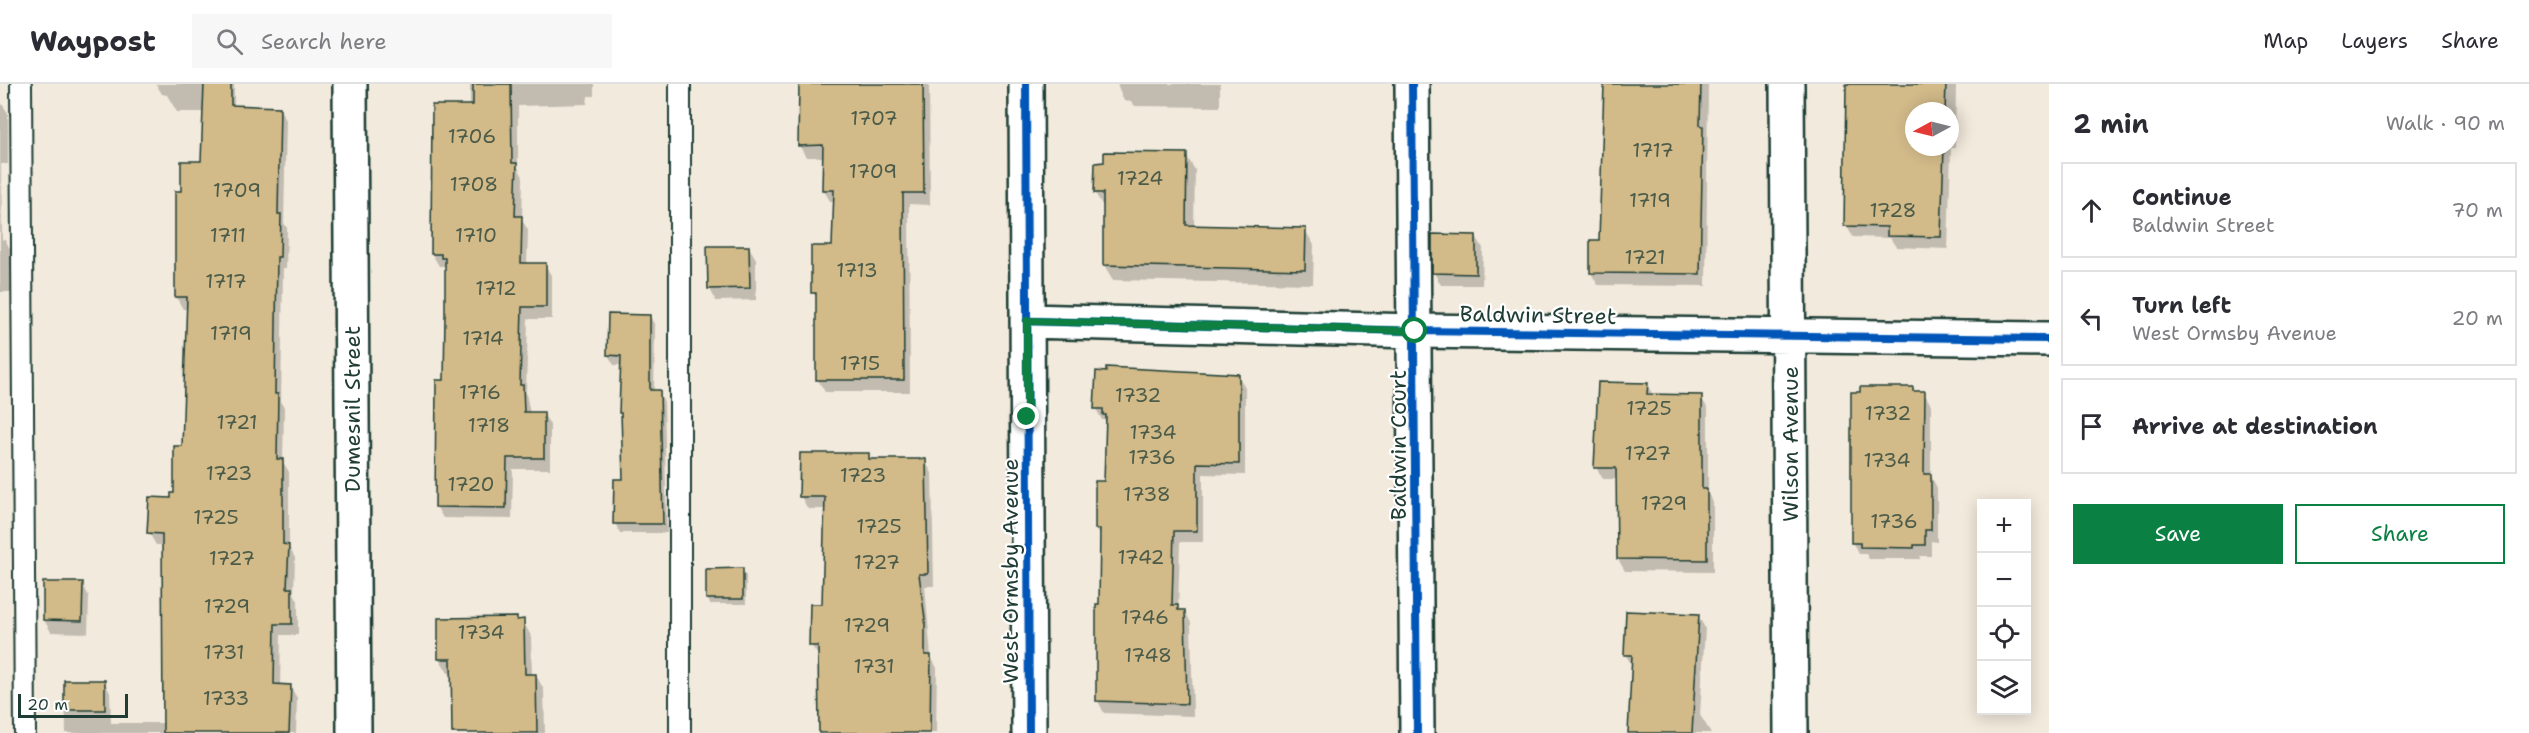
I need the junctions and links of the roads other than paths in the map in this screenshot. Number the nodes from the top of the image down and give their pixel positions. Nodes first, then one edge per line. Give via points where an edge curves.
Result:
1 (21, 84) edge
2 (350, 84) edge
3 (680, 84) edge
4 (1026, 84) edge
5 (1412, 84) edge
6 (1787, 84) edge
7 (1027, 321) junction
8 (1415, 331) junction
9 (1789, 337) junction
10 (2049, 339) edge
11 (25, 733) edge
12 (354, 733) edge
13 (680, 733) edge
14 (1029, 733) edge
15 (1417, 733) edge
16 (1791, 733) edge

1 - 11 lane
2 - 12 street, Dumesnil Street
3 - 13 lane
4 - 7 street, West Ormsby Avenue
5 - 8 street, Baldwin Court
6 - 9 street, Wilson Avenue
7 - 8 street, Baldwin Street
7 - 14 street, West Ormsby Avenue
8 - 9 street, Baldwin Street
8 - 15 street, Baldwin Court
9 - 10 street, Baldwin Street
9 - 16 street, Wilson Avenue

